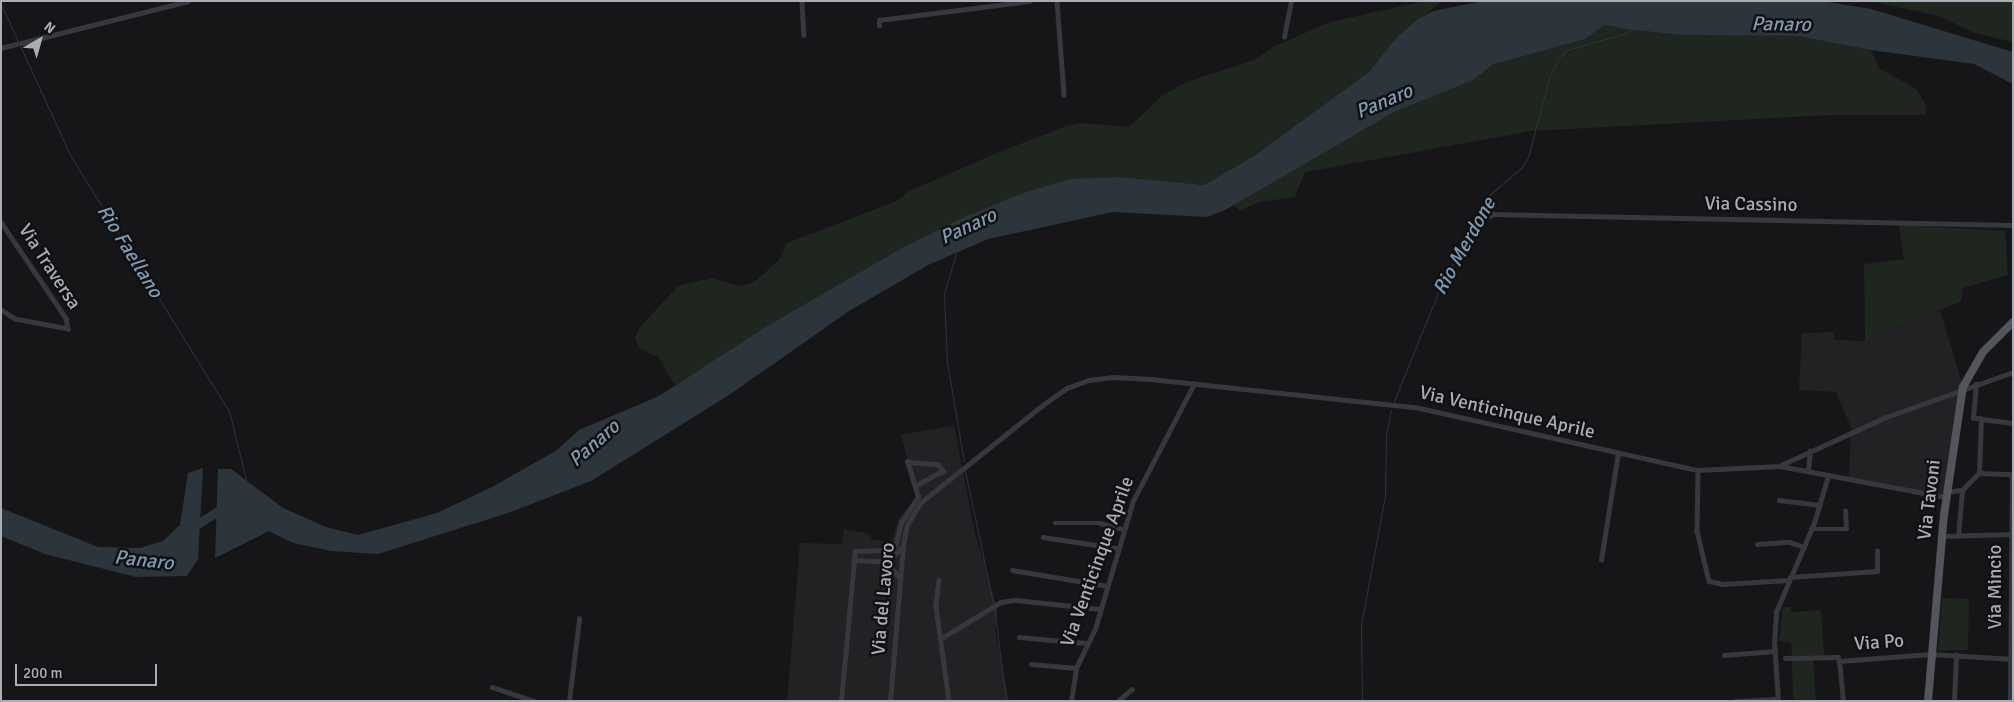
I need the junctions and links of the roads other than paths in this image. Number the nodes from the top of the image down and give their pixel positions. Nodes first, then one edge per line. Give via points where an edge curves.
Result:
1 (188, 1) edge
2 (802, 1) edge
3 (1030, 1) edge
4 (1057, 1) edge
5 (1291, 1) edge
6 (879, 26) dead end
7 (804, 35) dead end
8 (1284, 36) dead end
9 (1, 48) edge
10 (1064, 94) dead end
11 (1488, 217) dead end
12 (1, 222) edge
13 (2013, 225) edge
14 (1, 310) edge
15 (2012, 325) edge
16 (2013, 372) edge
17 (1194, 384) junction
18 (1976, 384) junction
19 (1963, 387) junction
20 (1981, 419) junction
21 (2013, 423) edge
22 (1810, 451) junction
23 (1618, 453) junction
24 (1779, 466) junction
25 (1698, 470) junction
26 (1808, 472) junction
27 (1979, 473) junction
28 (2012, 474) edge
29 (1828, 476) junction
30 (916, 486) junction
31 (1962, 490) junction
32 (1947, 495) junction
33 (1779, 500) dead end
34 (920, 503) joint
35 (1820, 505) junction
36 (1846, 511) dead end
37 (1055, 523) dead end
38 (1124, 529) junction
39 (1811, 529) junction
40 (2012, 534) edge
41 (1942, 536) junction
42 (1958, 536) junction
43 (1043, 537) dead end
44 (1757, 544) dead end
45 (903, 546) junction
46 (1804, 547) junction
47 (1117, 548) junction
48 (1877, 551) dead end
49 (854, 560) junction
50 (1601, 560) dead end
51 (887, 562) junction
52 (1012, 570) dead end
53 (900, 578) junction
54 (1789, 578) junction
55 (939, 580) dead end
56 (1108, 586) junction
57 (1100, 609) junction
58 (579, 619) dead end
59 (1019, 637) dead end
60 (942, 638) junction
61 (1086, 643) junction
62 (1774, 651) junction
63 (1931, 654) junction
64 (1724, 655) dead end
65 (1956, 655) junction
66 (1785, 658) dead end
67 (2012, 659) edge
68 (1839, 661) junction
69 (1031, 664) dead end
70 (1076, 668) junction
71 (492, 687) dead end
72 (1132, 689) dead end
73 (1778, 700) edge
74 (534, 701) edge
75 (569, 701) edge
76 (841, 701) edge
77 (890, 701) edge
78 (949, 701) edge
79 (1071, 701) edge
80 (1118, 701) edge
81 (1736, 701) edge
82 (1843, 701) edge
83 (1928, 701) edge
84 (1954, 701) edge
85 (2010, 701) edge

1 - 9 street
2 - 7 street
3 - 6 street via 879,20
4 - 10 street
5 - 8 street
11 - 13 street, Via Cassino via 1493,214
12 - 14 street, Via Traversa via 66,318 68,329 21,320
15 - 19 main road, Via Tavoni via 1983,352
16 - 18 street, Via Venticinque Aprile
17 - 23 street, Via Venticinque Aprile via 1415,407
17 - 34 street, Via Venticinque Aprile via 1113,376 1067,388
17 - 38 street, Via Venticinque Aprile via 1145,476
18 - 19 street, Via Venticinque Aprile
18 - 20 street via 1973,418
19 - 22 street, Via Venticinque Aprile via 1886,416
19 - 32 main road, Via Tavoni
20 - 21 street
20 - 27 street
22 - 24 street, Via Venticinque Aprile
22 - 26 street
23 - 25 street, Via Venticinque Aprile
23 - 50 street
24 - 25 street, Via Venticinque Aprile
24 - 26 street
25 - 54 street via 1697,531 1709,581 1723,584
26 - 29 street
27 - 28 street
27 - 31 street
28 - 40 street, Via Mincio
29 - 32 street
29 - 35 street
30 - 30 street via 907,462 938,464 943,470
30 - 49 street via 918,497 901,523 892,550 855,551
31 - 32 street
31 - 42 street
32 - 41 main road, Via Tavoni
33 - 35 street
34 - 45 street, Via del Lavoro via 907,525
35 - 39 street
36 - 39 street via 1846,529
37 - 38 street via 1100,523
38 - 47 street, Via Venticinque Aprile
39 - 46 street
40 - 42 street
40 - 67 street, Via Mincio
41 - 42 street
41 - 63 main road, Via Tavoni
43 - 47 street
44 - 46 street via 1789,542
45 - 51 street via 895,558
45 - 53 street, Via del Lavoro
46 - 54 street
47 - 56 street, Via Venticinque Aprile
48 - 54 street via 1877,571
49 - 51 street
49 - 76 street
51 - 53 street
52 - 56 street
53 - 77 street, Via del Lavoro
54 - 62 street via 1776,612
55 - 60 street via 936,606
56 - 57 street, Via Venticinque Aprile
57 - 60 street via 1016,600 991,608
57 - 61 street, Via Venticinque Aprile via 1095,629
58 - 75 street
59 - 61 street
60 - 78 street
61 - 70 street, Via Venticinque Aprile
62 - 64 street
62 - 73 street
63 - 65 street, Via Po
63 - 68 street, Via Po
63 - 83 main road, Via Tavoni
65 - 67 street, Via Po
65 - 84 street
66 - 68 street via 1838,657
67 - 85 street, Via Mincio
68 - 82 street, Via Po
69 - 70 street
70 - 79 street, Via Venticinque Aprile
71 - 74 street
72 - 80 street
73 - 81 street

